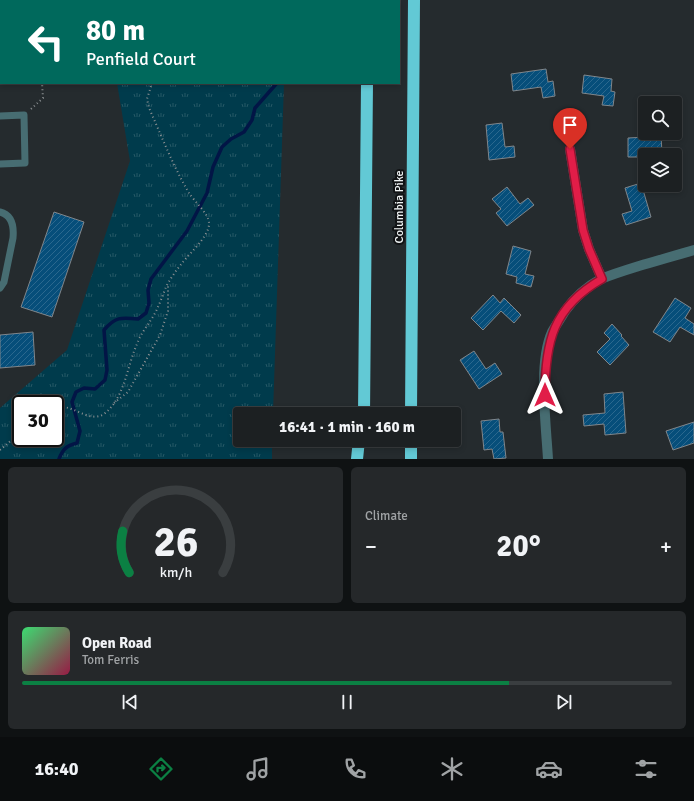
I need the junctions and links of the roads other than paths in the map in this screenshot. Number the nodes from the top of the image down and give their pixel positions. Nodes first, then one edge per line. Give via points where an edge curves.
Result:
1 (414, 0) edge
2 (367, 84) edge
3 (0, 116) edge
4 (570, 149) dead end
5 (0, 164) edge
6 (0, 212) edge
7 (694, 250) edge
8 (602, 279) junction
9 (0, 288) edge
10 (364, 407) edge
11 (411, 407) edge
12 (358, 447) edge
13 (364, 447) edge
14 (411, 447) edge
15 (357, 459) edge
16 (364, 459) edge
17 (411, 459) edge
18 (548, 459) edge

1 - 11 highway, Columbia Pike
2 - 10 highway
3 - 5 lane via 24,115 25,163
4 - 8 street via 583,230
6 - 9 lane via 9,218 14,230 4,282
7 - 8 street
8 - 18 street via 576,296 552,333 545,367
12 - 15 highway
13 - 16 highway
14 - 17 highway

